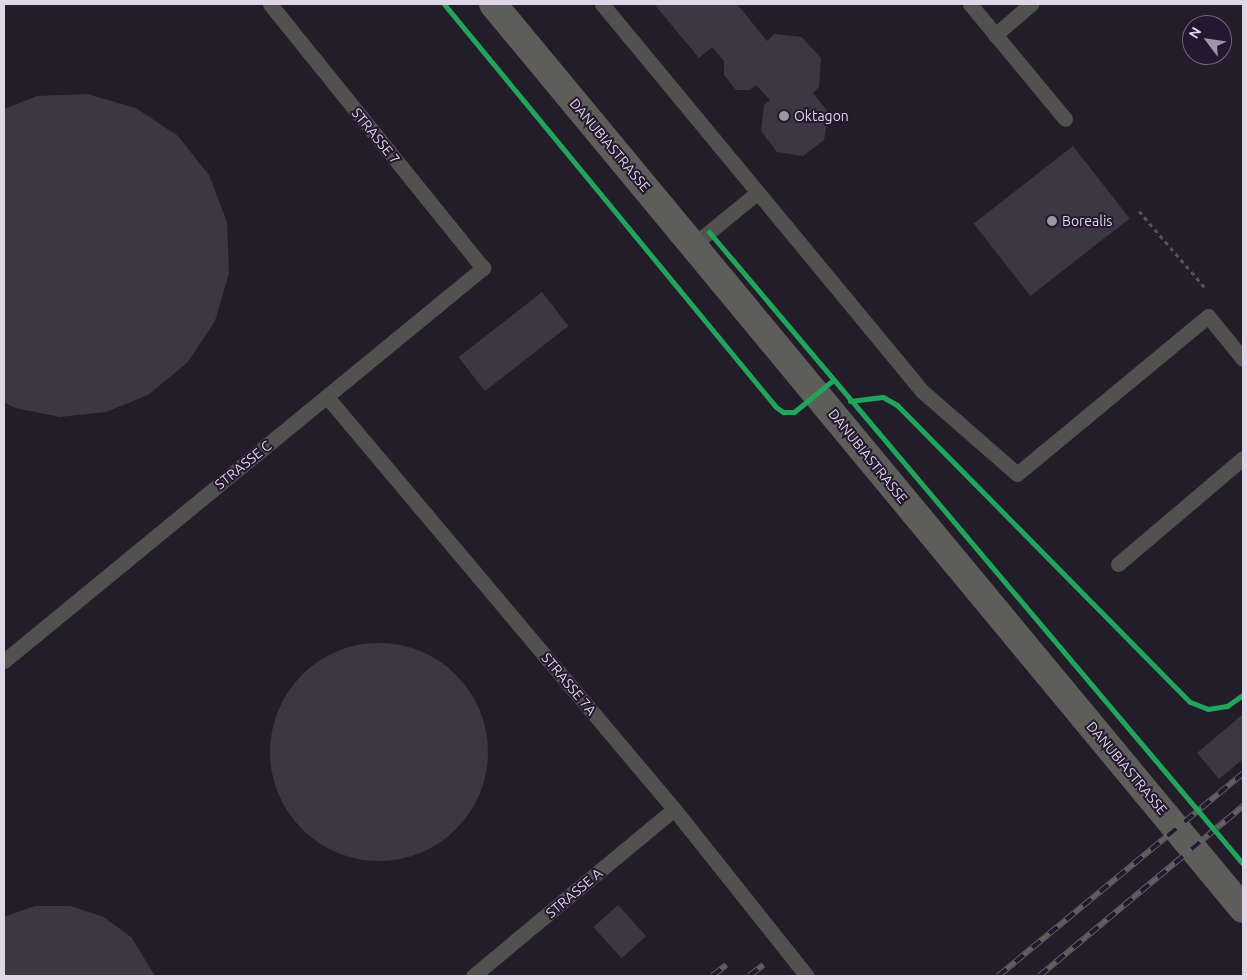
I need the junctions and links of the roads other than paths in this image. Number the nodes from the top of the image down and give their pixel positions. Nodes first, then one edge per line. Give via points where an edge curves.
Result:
1 (270, 4) edge
2 (493, 4) edge
3 (602, 4) edge
4 (970, 4) edge
5 (1031, 4) edge
6 (995, 34) junction
7 (1065, 119) dead end
8 (757, 193) junction
9 (693, 245) junction
10 (483, 268) joint
11 (1243, 359) edge
12 (327, 396) junction
13 (1243, 458) edge
14 (1118, 564) dead end
15 (4, 661) edge
16 (674, 810) junction
17 (1243, 909) edge
18 (473, 976) edge
19 (807, 976) edge

1 - 10 lane, STRASSE 7
2 - 9 street, DANUBIASTRASSE
3 - 8 lane
4 - 6 lane
5 - 6 lane
6 - 7 lane
8 - 9 lane
8 - 11 lane via 922,391 1017,474 1208,316
9 - 17 street, DANUBIASTRASSE
10 - 12 lane, STRASSE C
12 - 15 lane, STRASSE C
12 - 16 lane, STRASSE 7A
13 - 14 lane
16 - 18 lane, STRASSE A
16 - 19 lane, STRASSE 7A

